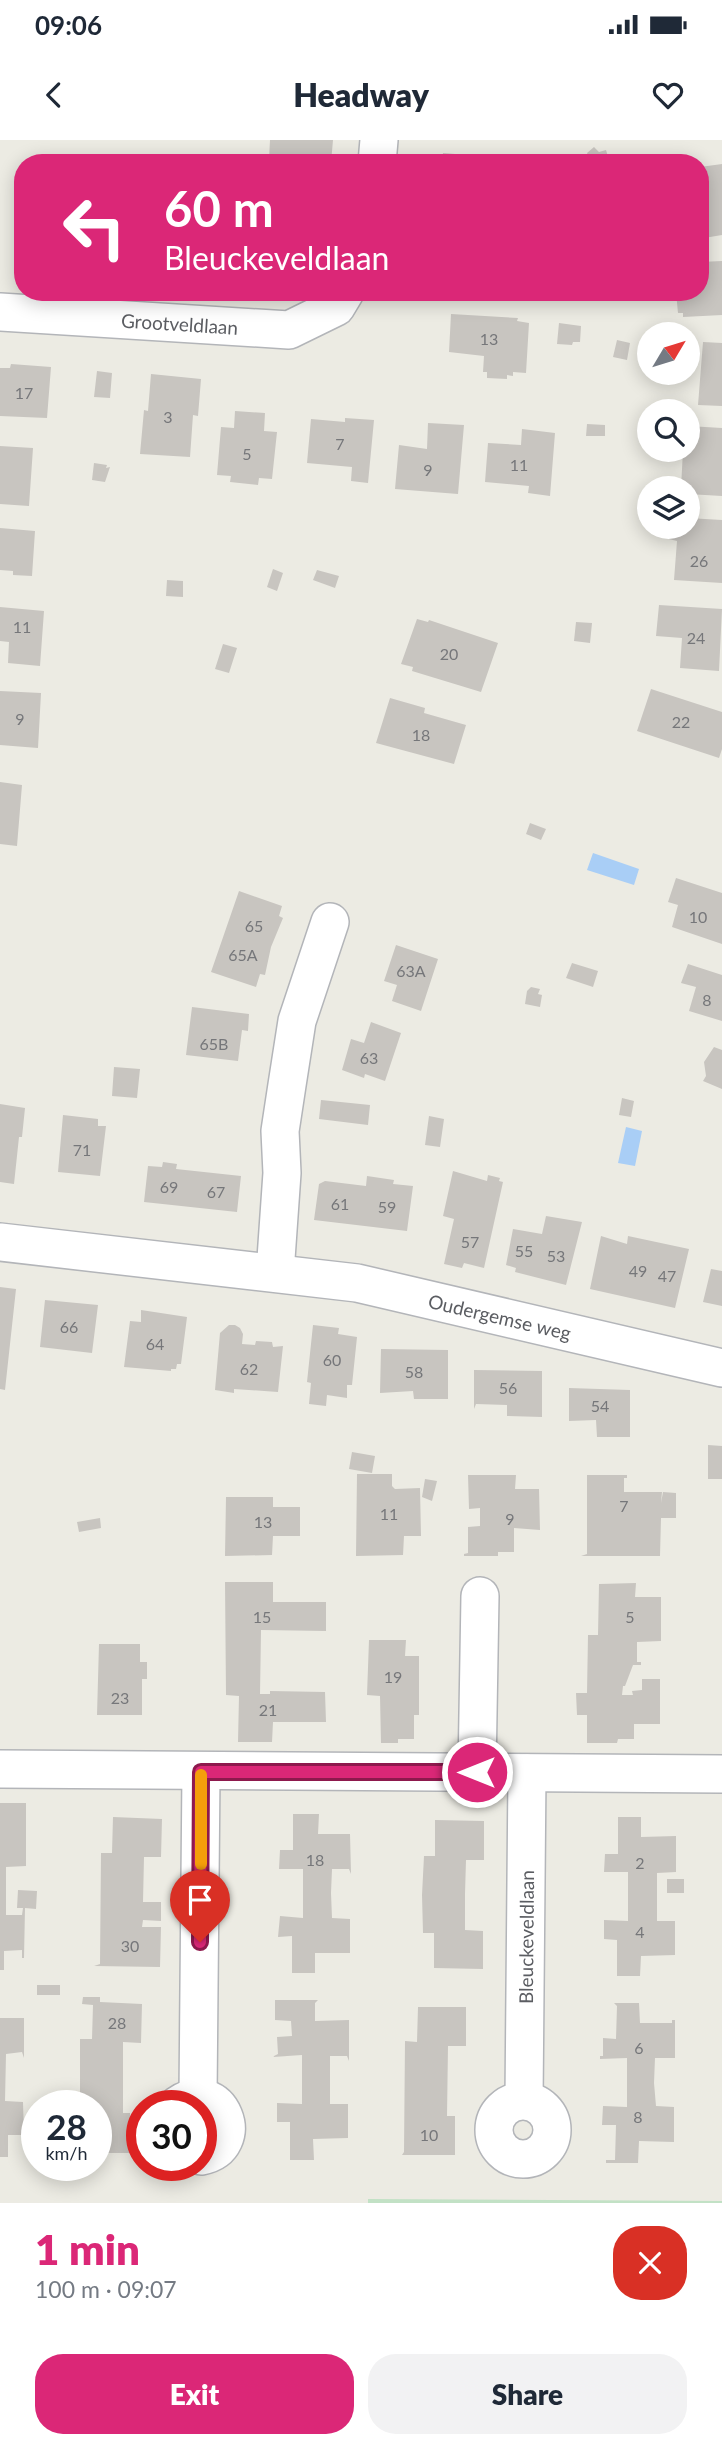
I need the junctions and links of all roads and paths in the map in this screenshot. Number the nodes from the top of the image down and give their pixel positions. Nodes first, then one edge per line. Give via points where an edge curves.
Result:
1 (340, 301) edge
2 (0, 312) edge
3 (330, 922) dead end
4 (0, 1242) edge
5 (275, 1273) junction
6 (722, 1368) edge
7 (480, 1595) dead end
8 (0, 1769) edge
9 (201, 1772) junction
10 (477, 1772) junction
11 (527, 1773) junction
12 (722, 1774) edge
13 (188, 2090) edge
14 (524, 2100) dead end
15 (217, 2106) edge
16 (217, 2149) edge

1 - 2 street, Grootveldlaan via 289,330
3 - 5 street via 297,1021 281,1131
4 - 5 street, Oudergemse weg
5 - 6 street, Oudergemse weg via 357,1283
7 - 10 street
8 - 9 street
9 - 10 street
9 - 13 street
10 - 11 street
11 - 12 street
11 - 14 street, Bleuckeveldlaan
15 - 16 street via 227,2124

